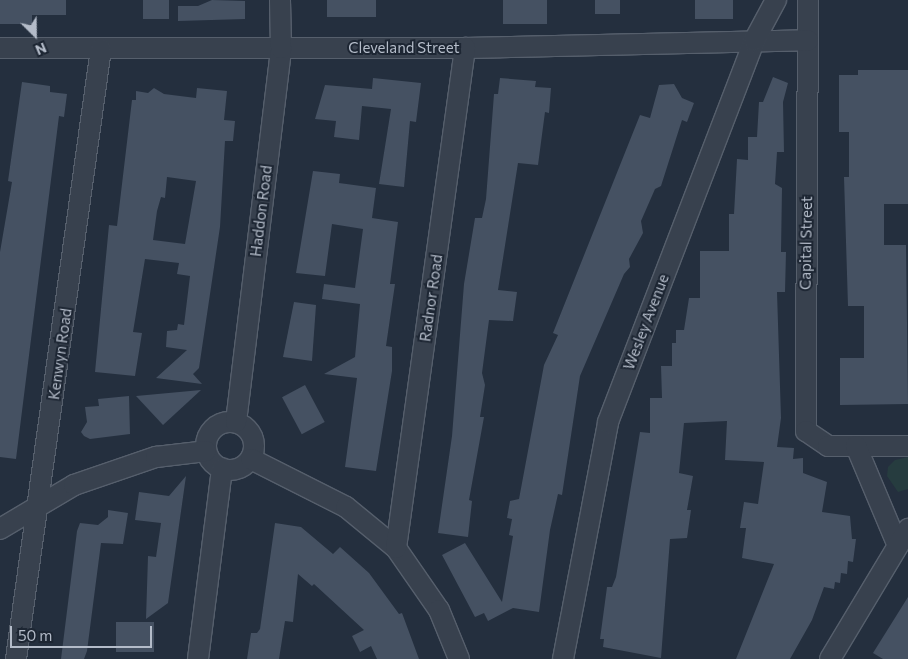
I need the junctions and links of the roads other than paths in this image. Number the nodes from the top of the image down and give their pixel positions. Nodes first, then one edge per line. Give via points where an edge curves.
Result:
1 (280, 0) edge
2 (776, 0) edge
3 (808, 0) edge
4 (808, 40) junction
5 (754, 41) junction
6 (0, 48) edge
7 (281, 48) junction
8 (465, 48) junction
9 (101, 49) junction
10 (236, 422) junction
11 (856, 446) junction
12 (908, 446) edge
13 (206, 451) junction
14 (251, 459) junction
15 (222, 469) junction
16 (39, 509) junction
17 (0, 529) edge
18 (903, 538) edge
19 (396, 548) junction
20 (16, 659) edge
21 (198, 659) edge
22 (459, 659) edge
23 (563, 659) edge
24 (830, 659) edge

1 - 7 street, Haddon Road
2 - 5 street, Wesley Avenue
3 - 4 street, Capital Street
4 - 5 street, Cleveland Street
4 - 11 street, Capital Street via 804,420 806,431 816,441 828,446
5 - 8 street, Cleveland Street
5 - 23 street, Wesley Avenue via 608,422
6 - 9 street, Cleveland Street
7 - 8 street, Cleveland Street
7 - 9 street, Cleveland Street
7 - 10 street, Haddon Road
8 - 19 street, Radnor Road
9 - 16 street, Kenwyn Road
10 - 13 street via 222,423 211,431
10 - 14 street via 247,428 254,440
11 - 12 street, Capital Street
11 - 18 street
13 - 15 street via 212,462
13 - 16 street via 135,463 74,485
14 - 15 street via 238,469
14 - 19 street via 346,507
15 - 21 street
16 - 17 street
16 - 20 street, Kenwyn Road
18 - 24 street
19 - 22 street via 439,610

